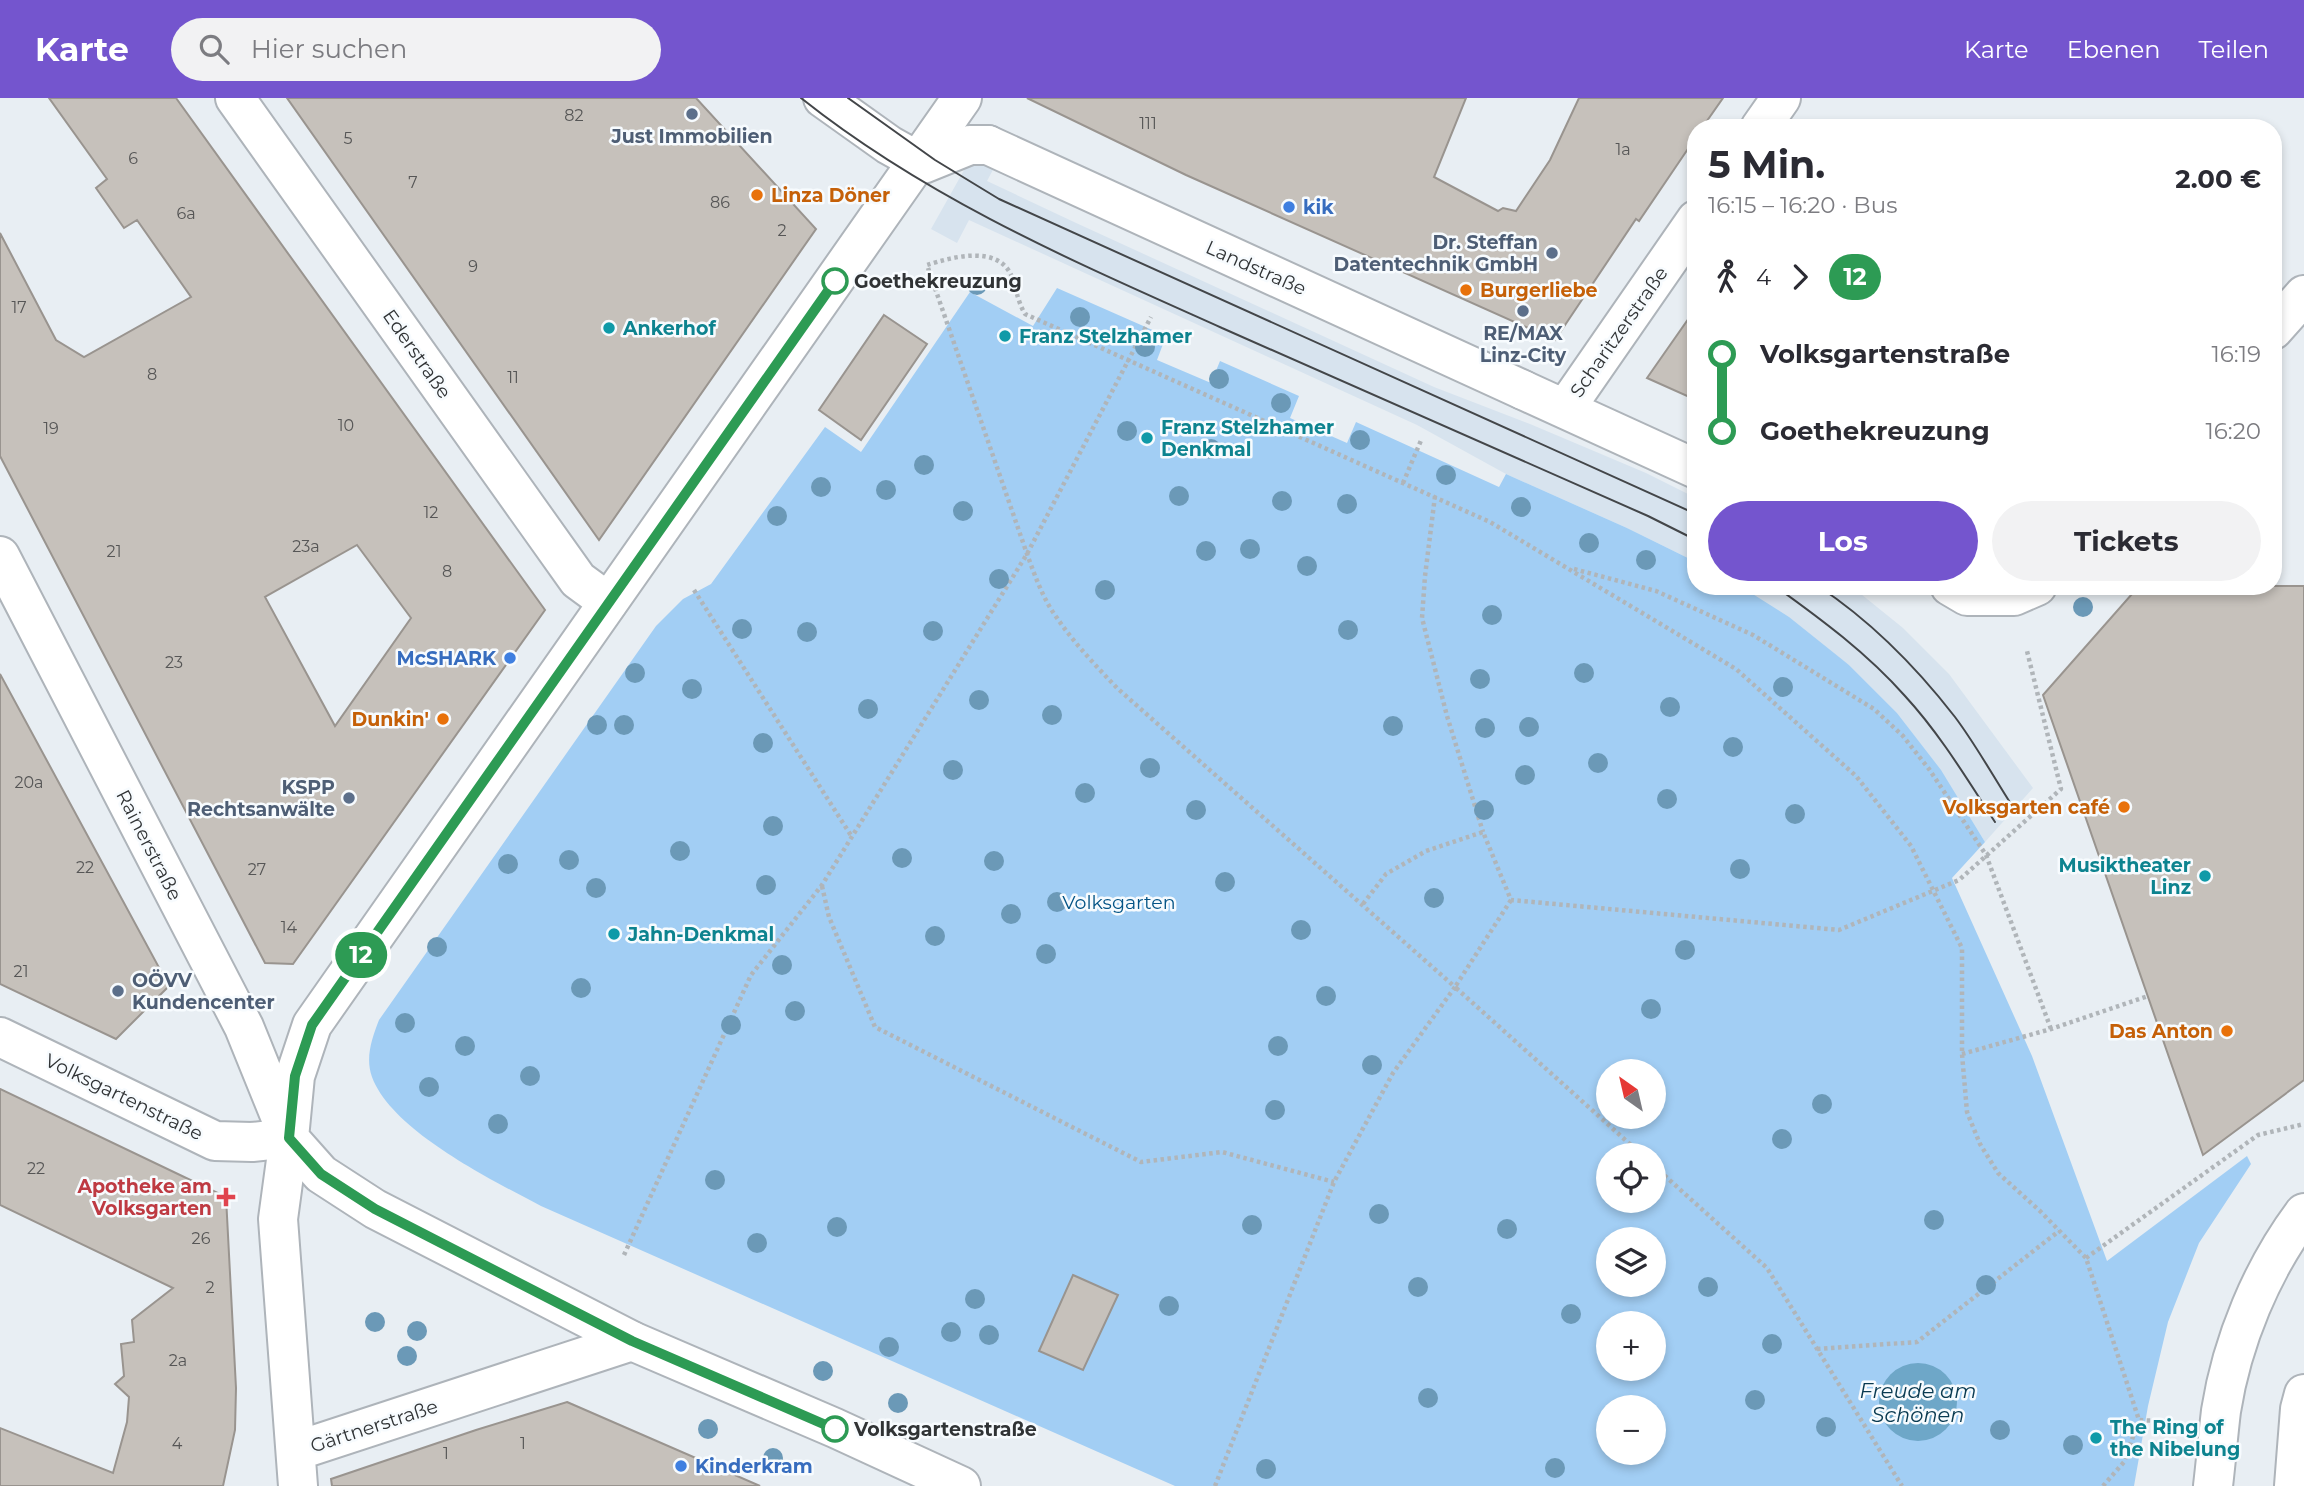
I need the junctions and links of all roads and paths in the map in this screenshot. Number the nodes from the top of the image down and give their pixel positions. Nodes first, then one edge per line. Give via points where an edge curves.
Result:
1 (235, 98) edge
2 (823, 98) edge
3 (962, 98) edge
4 (1781, 98) edge
5 (1766, 119) edge
6 (918, 162) junction
7 (1687, 233) edge
8 (2304, 295) edge
9 (1151, 317) dead end
10 (2282, 320) edge
11 (1127, 360) junction
12 (1565, 409) junction
13 (1422, 438) dead end
14 (1687, 465) edge
15 (1403, 483) junction
16 (1435, 496) junction
17 (1027, 554) junction
18 (0, 556) edge
19 (1566, 568) junction
20 (694, 590) dead end
21 (608, 602) junction
22 (2027, 651) dead end
23 (1483, 832) junction
24 (852, 837) junction
25 (1986, 856) junction
26 (821, 886) junction
27 (1934, 891) junction
28 (1511, 900) junction
29 (1363, 904) junction
30 (1455, 987) junction
31 (2148, 996) dead end
32 (2050, 1029) junction
33 (0, 1037) edge
34 (1962, 1054) junction
35 (2304, 1124) edge
36 (289, 1138) junction
37 (1629, 1143) edge
38 (1666, 1177) edge
39 (1334, 1182) junction
40 (2304, 1213) edge
41 (2059, 1231) junction
42 (624, 1255) dead end
43 (2086, 1258) junction
44 (632, 1341) junction
45 (1817, 1349) junction
46 (2304, 1394) edge
47 (2139, 1420) junction
48 (2158, 1421) dead end
49 (297, 1469) edge
50 (961, 1486) edge
51 (1215, 1486) edge
52 (1902, 1486) edge
53 (2103, 1486) edge
54 (2213, 1486) edge
55 (2294, 1486) edge

1 - 21 street, Ederstraße via 578,580
2 - 6 street
3 - 6 street, Gärtnerstraße
4 - 5 street
6 - 12 street, Landstraße via 970,145 988,145
6 - 21 street, Gärtnerstraße
7 - 12 street, Scharitzerstraße
8 - 10 street
9 - 11 path
11 - 15 path
11 - 17 path
11 - 17 path via 1025,314 1011,274 1004,264 988,256 927,265
12 - 14 street, Landstraße
13 - 15 path
15 - 16 path
16 - 19 path via 1490,522
16 - 23 path via 1422,618
17 - 24 path
17 - 29 path via 1056,617 1101,670
18 - 36 street, Rainerstraße via 244,1027
19 - 25 path via 1656,591 1753,635 1874,709 1929,769
19 - 27 path via 1746,677 1856,776 1911,846
20 - 24 path
21 - 36 street, Gärtnerstraße via 312,1025 295,1076
22 - 25 path via 2062,789
23 - 28 path
23 - 29 path via 1426,850 1386,874
24 - 26 path
25 - 27 path via 1959,880
25 - 32 path
26 - 39 path via 829,917 875,1027 1141,1162 1222,1152
26 - 42 path via 751,975
27 - 28 path via 1839,930
27 - 34 path via 1962,948
28 - 30 path
29 - 30 path
30 - 37 path
30 - 39 path via 1394,1073
31 - 32 path
32 - 34 path
33 - 36 street, Volksgartenstraße via 215,1141
34 - 41 path via 1967,1112 1980,1143 1998,1173
35 - 43 path via 2259,1135
36 - 44 street via 321,1174 359,1200
36 - 49 street, Gärtnerstraße via 278,1219
38 - 45 path via 1767,1268
39 - 51 path
40 - 54 street via 2282,1243 2242,1329 2222,1409
41 - 43 path
41 - 45 path via 1917,1342
43 - 47 path
44 - 49 street, Gärtnerstraße
44 - 50 street
45 - 52 path
46 - 55 street
47 - 48 path
47 - 53 path via 2124,1462

